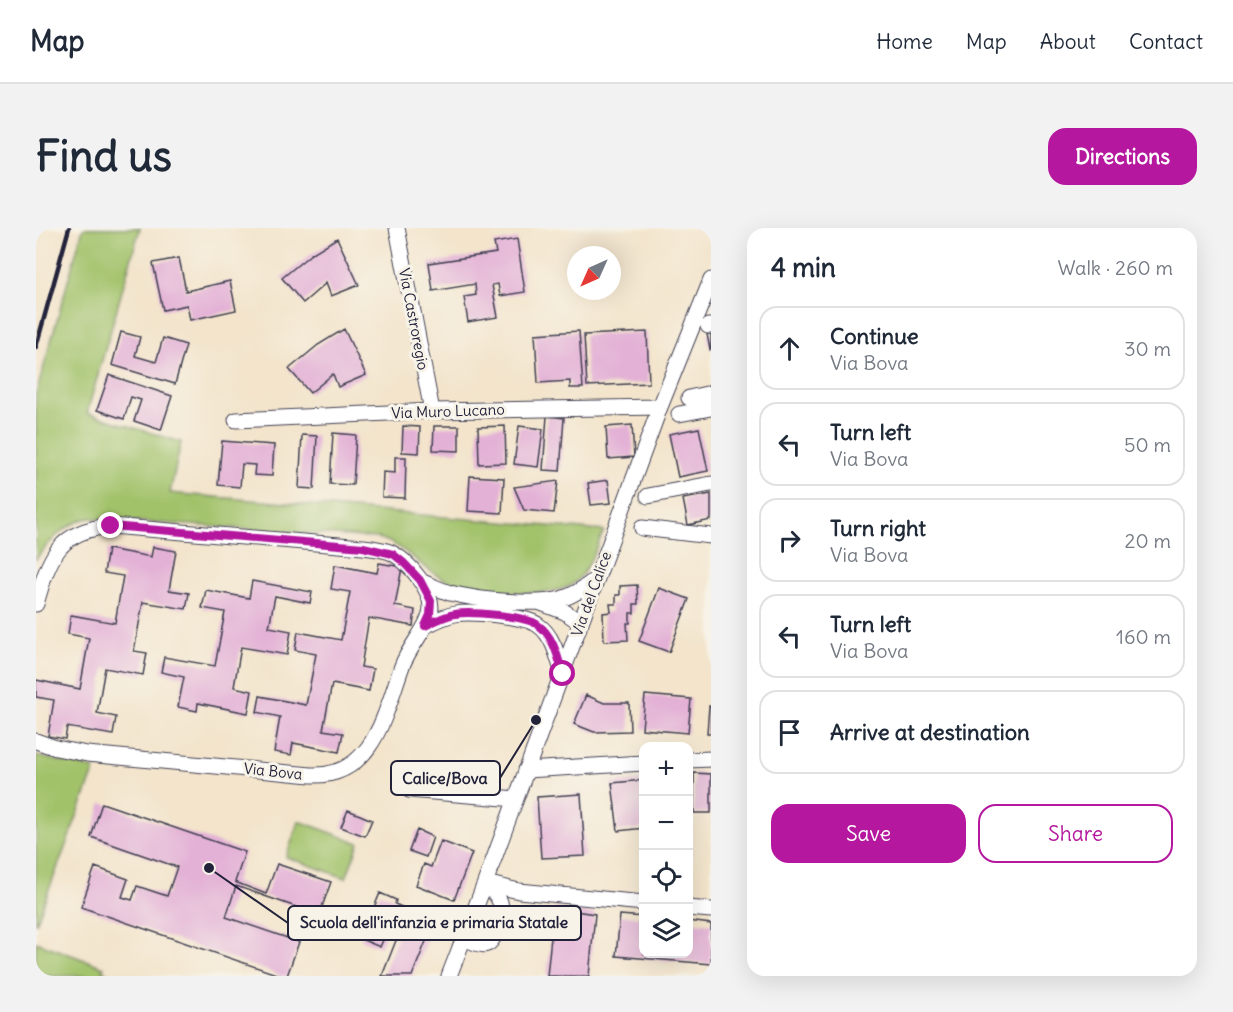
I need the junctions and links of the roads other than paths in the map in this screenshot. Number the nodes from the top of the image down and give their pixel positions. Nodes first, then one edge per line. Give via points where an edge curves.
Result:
1 (397, 228) edge
2 (405, 228) edge
3 (711, 280) edge
4 (703, 400) edge
5 (660, 406) junction
6 (432, 411) junction
7 (679, 414) dead end
8 (236, 420) dead end
9 (711, 484) edge
10 (648, 496) dead end
11 (642, 528) dead end
12 (711, 536) edge
13 (597, 578) junction
14 (420, 580) junction
15 (538, 602) junction
16 (36, 604) edge
17 (425, 626) junction
18 (540, 626) junction
19 (578, 630) junction
20 (563, 674) junction
21 (36, 741) edge
22 (711, 759) edge
23 (693, 760) edge
24 (639, 763) edge
25 (526, 771) junction
26 (409, 790) dead end
27 (516, 799) junction
28 (485, 884) junction
29 (639, 903) edge
30 (693, 908) edge
31 (711, 910) edge
32 (465, 938) junction
33 (449, 976) edge

1 - 2 street
1 - 6 street, Via Castroregio
3 - 5 street, Via del Calice
4 - 7 street
5 - 6 street, Via Muro Lucano
5 - 13 street, Via del Calice
6 - 8 street, Via Muro Lucano
9 - 10 street
11 - 12 street
13 - 15 street, Via Bova via 568,596
13 - 19 street, Via del Calice
14 - 15 street, Via Bova via 463,596
14 - 16 street, Via Bova via 399,557 383,550 111,526 81,532 60,545 46,570
14 - 17 street, Via Bova via 431,601
15 - 19 street, Via Bova via 559,609
17 - 18 street via 458,613 525,619
17 - 21 street, Via Bova via 405,659 373,741 341,771 311,775 87,754
18 - 19 street via 560,635
18 - 20 street via 555,648
19 - 20 street, Via del Calice
20 - 25 street, Via del Calice
22 - 23 street
24 - 25 street
25 - 27 street, Via del Calice
26 - 27 street
27 - 28 street, Via del Calice
28 - 29 street
28 - 32 street, Via del Calice
28 - 32 street via 496,894 501,906 495,936 483,946
30 - 31 street
32 - 33 street, Via del Calice

